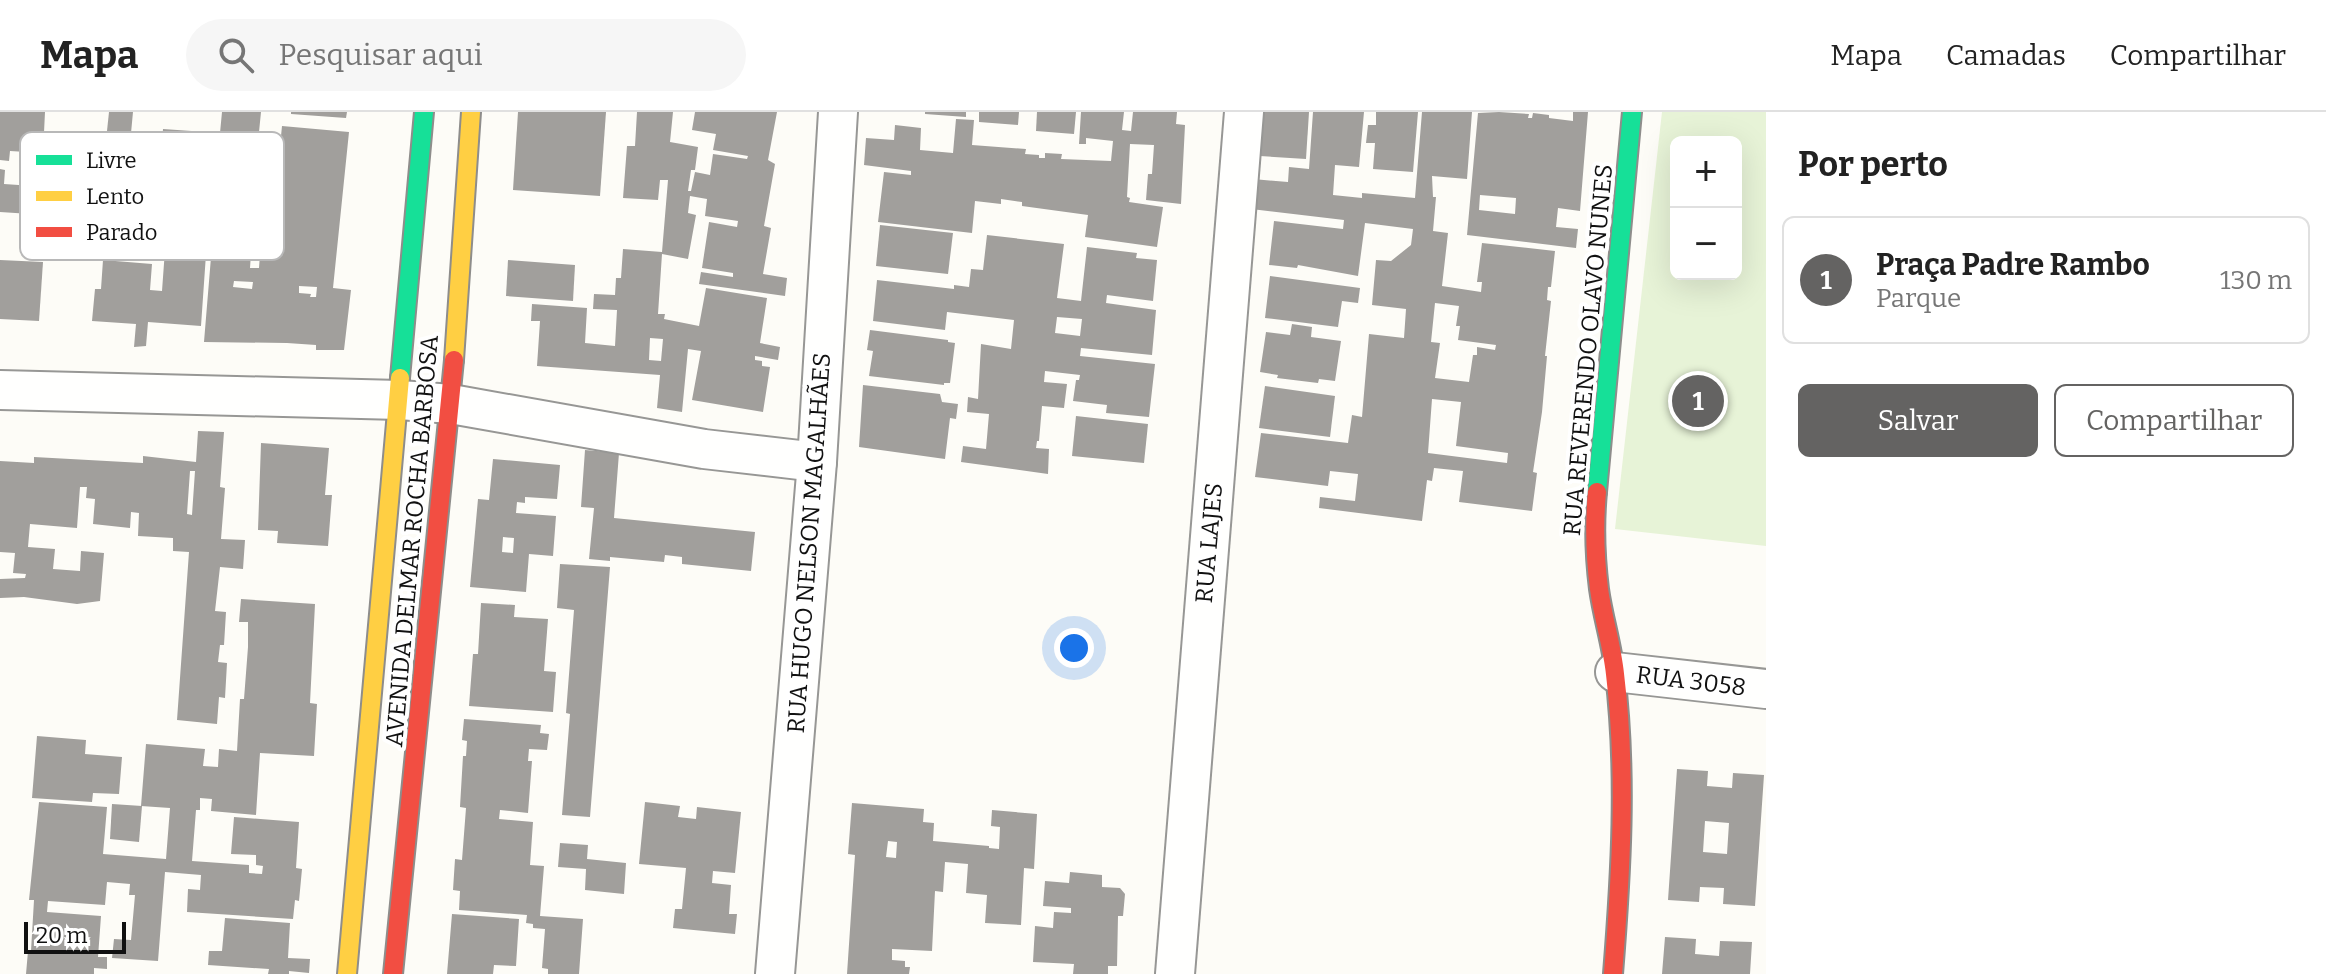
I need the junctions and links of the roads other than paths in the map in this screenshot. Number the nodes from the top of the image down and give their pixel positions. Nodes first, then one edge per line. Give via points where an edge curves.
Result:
1 (424, 112) edge
2 (471, 112) edge
3 (838, 112) edge
4 (1244, 112) edge
5 (1632, 112) edge
6 (0, 390) edge
7 (400, 400) junction
8 (451, 404) junction
9 (817, 462) junction
10 (1615, 672) junction
11 (1766, 689) edge
12 (347, 974) edge
13 (393, 974) edge
14 (775, 974) edge
15 (1175, 974) edge
16 (1613, 974) edge

1 - 7 street, AVENIDA DELMAR ROCHA BARBOSA
2 - 8 street, AVENIDA DELMAR ROCHA BARBOSA
3 - 9 street, RUA HUGO NELSON MAGALHÃES
4 - 15 street, RUA LAJES
5 - 10 street, RUA REVERENDO OLAVO NUNES via 1594,523 1599,590
6 - 7 street
7 - 8 street
7 - 12 street, AVENIDA DELMAR ROCHA BARBOSA
8 - 9 street via 704,449
8 - 13 street, AVENIDA DELMAR ROCHA BARBOSA
9 - 14 street, RUA HUGO NELSON MAGALHÃES
10 - 11 street, RUA 3058
10 - 16 street, RUA REVERENDO OLAVO NUNES via 1623,777

